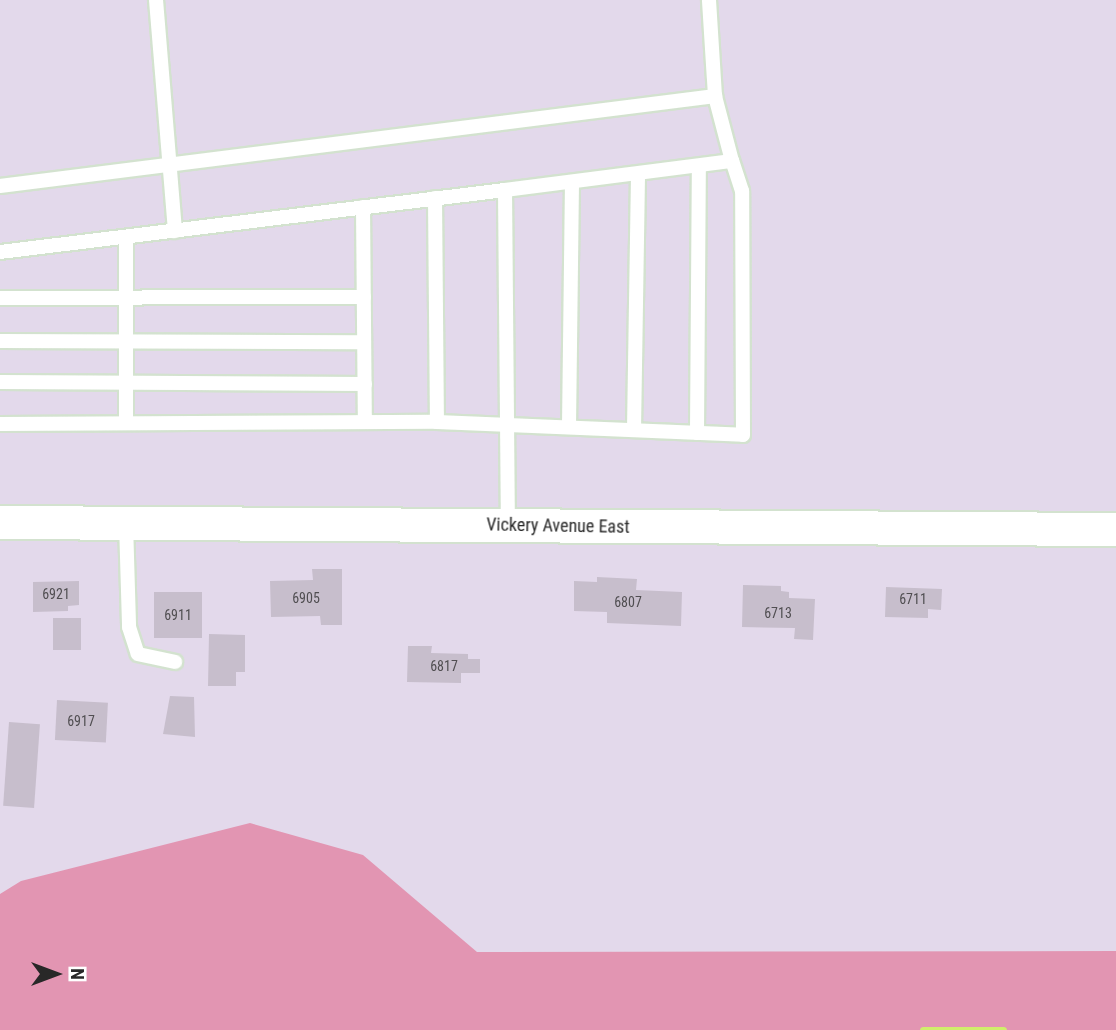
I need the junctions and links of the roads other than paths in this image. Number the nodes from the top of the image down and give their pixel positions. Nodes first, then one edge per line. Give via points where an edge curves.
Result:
1 (156, 0) edge
2 (709, 0) edge
3 (715, 96) junction
4 (732, 161) junction
5 (170, 166) junction
6 (699, 166) junction
7 (638, 174) junction
8 (572, 182) junction
9 (0, 186) edge
10 (505, 190) junction
11 (435, 198) junction
12 (363, 207) junction
13 (174, 231) junction
14 (126, 237) junction
15 (0, 252) edge
16 (126, 297) junction
17 (364, 297) junction
18 (0, 298) edge
19 (0, 341) edge
20 (126, 342) junction
21 (363, 342) junction
22 (126, 381) junction
23 (0, 382) edge
24 (365, 384) junction
25 (365, 422) junction
26 (437, 422) junction
27 (126, 423) junction
28 (0, 424) edge
29 (508, 425) junction
30 (569, 427) junction
31 (634, 430) junction
32 (697, 433) junction
33 (0, 522) edge
34 (126, 523) junction
35 (508, 524) junction
36 (1116, 529) edge
37 (175, 662) dead end

1 - 5 lane
2 - 3 lane
3 - 4 lane
3 - 5 lane
4 - 6 lane
4 - 32 lane via 742,191 743,435
5 - 9 lane
5 - 13 lane
6 - 7 lane
6 - 32 lane
7 - 8 lane
7 - 31 lane
8 - 10 lane
8 - 30 lane
10 - 11 lane
10 - 29 lane
11 - 12 lane
11 - 26 lane
12 - 13 lane
12 - 17 lane
13 - 14 lane
14 - 15 lane
14 - 16 lane
16 - 17 lane
16 - 18 lane
16 - 20 lane
17 - 21 lane
19 - 20 lane
20 - 21 lane
20 - 22 lane
21 - 24 lane
22 - 23 lane
22 - 24 lane
22 - 27 lane
24 - 25 lane
25 - 26 lane
25 - 27 lane
26 - 29 lane
27 - 28 lane
29 - 30 lane
29 - 35 lane
30 - 31 lane
31 - 32 lane
33 - 34 street, Vickery Avenue East
34 - 35 street, Vickery Avenue East
34 - 37 lane via 129,626 138,654
35 - 36 street, Vickery Avenue East

